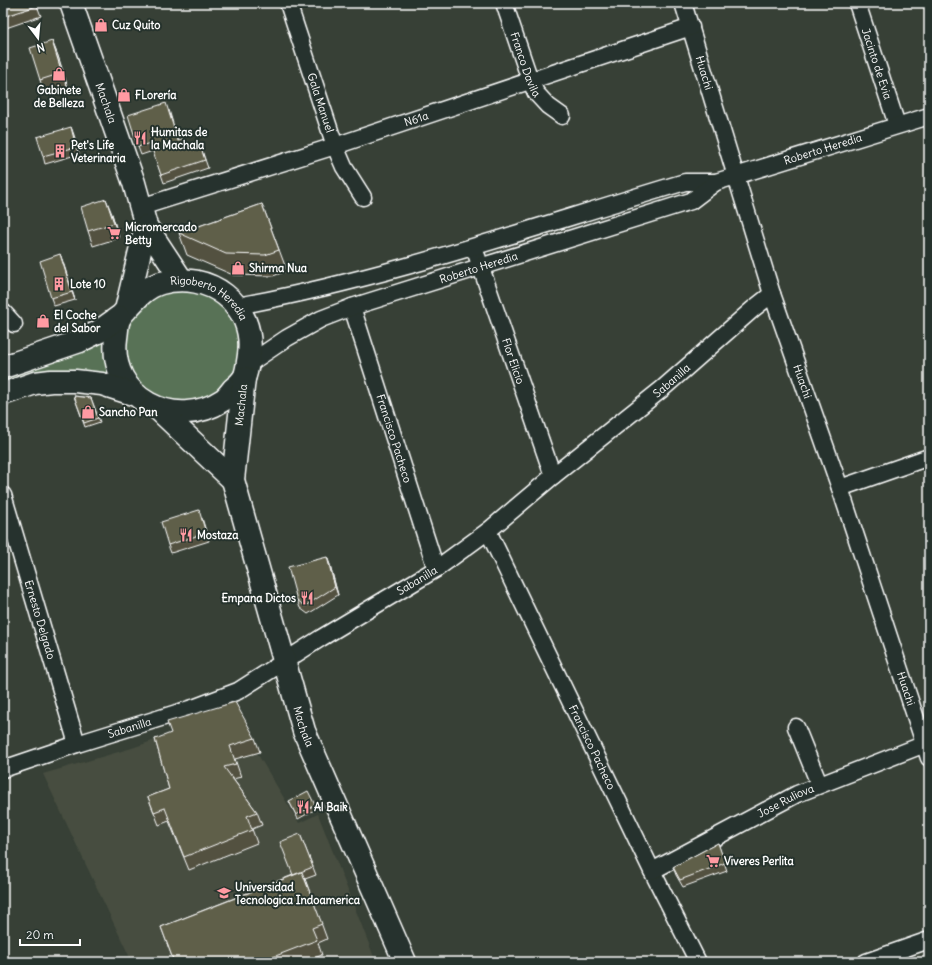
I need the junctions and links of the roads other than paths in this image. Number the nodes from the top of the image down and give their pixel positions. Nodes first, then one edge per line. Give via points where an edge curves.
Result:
1 (71, 3) edge
2 (288, 3) edge
3 (504, 3) edge
4 (683, 3) edge
5 (857, 3) edge
6 (691, 27) junction
7 (530, 80) junction
8 (562, 116) dead end
9 (929, 116) edge
10 (897, 125) junction
11 (335, 146) junction
12 (737, 176) junction
13 (716, 182) junction
14 (363, 197) dead end
15 (143, 217) junction
16 (473, 247) junction
17 (480, 266) junction
18 (181, 279) junction
19 (772, 294) junction
20 (237, 306) junction
21 (352, 307) junction
22 (3, 312) edge
23 (122, 314) junction
24 (14, 324) dead end
25 (3, 367) edge
26 (246, 372) junction
27 (3, 394) edge
28 (136, 395) junction
29 (159, 410) junction
30 (929, 457) edge
31 (553, 476) junction
32 (233, 480) junction
33 (840, 488) junction
34 (3, 495) edge
35 (488, 531) junction
36 (436, 568) junction
37 (285, 661) junction
38 (796, 727) dead end
39 (77, 744) junction
40 (927, 751) edge
41 (3, 769) edge
42 (819, 784) junction
43 (652, 871) junction
44 (929, 940) edge
45 (405, 962) edge
46 (698, 962) edge
47 (866, 962) edge

1 - 15 main road, Machala via 134,183
2 - 11 street, Gala Manuel
3 - 7 street, Franco Davila
4 - 6 street, Huachi
5 - 10 street, Jacinto de Evia
6 - 7 street, N61a
6 - 12 street, Huachi
7 - 8 street, Franco Davila via 536,93
7 - 11 street, N61a
9 - 10 street, Roberto Heredia
10 - 12 street, Roberto Heredia
11 - 14 street, Gala Manuel via 344,167
11 - 15 street, N61a
12 - 13 street, Roberto Heredia
12 - 19 street, Huachi
13 - 16 street, Roberto Heredia via 684,182
13 - 17 street, Roberto Heredia via 691,201
15 - 18 main road, Machala
15 - 23 main road, Machala
16 - 17 street, Flor Elicio
16 - 20 street, Roberto Heredia via 345,283
17 - 21 street, Roberto Heredia
17 - 31 street, Flor Elicio
18 - 20 main road, Rigoberto Heredia via 202,282 222,291
18 - 23 main road, Rigoberto Heredia via 160,283 140,294
19 - 31 street, Sabanilla via 662,389
19 - 33 street, Huachi
20 - 26 main road, Rigoberto Heredia via 246,324 250,345
21 - 26 street, Roberto Heredia via 321,319 287,338
21 - 36 street, Francisco Pacheco
22 - 24 street
23 - 25 main road, Rigoberto Heredia via 98,332 80,341
23 - 28 main road via 115,346 117,364 124,381
26 - 29 main road via 224,400 204,410 182,414
26 - 32 main road, Machala
27 - 28 main road via 35,383 74,381 102,384
28 - 29 main road
29 - 32 main road
30 - 33 street
31 - 35 street, Sabanilla
32 - 37 main road, Machala
33 - 40 street, Huachi
34 - 39 street, Ernesto Delgado
35 - 36 street, Sabanilla
35 - 43 street, Francisco Pacheco
36 - 37 street, Sabanilla
37 - 39 street, Sabanilla via 238,691
37 - 45 main road, Machala via 304,731
38 - 42 street
39 - 41 street, Sabanilla
40 - 42 street, Jose Ruliova
42 - 43 street, Jose Ruliova
43 - 46 street, Francisco Pacheco
44 - 47 street

